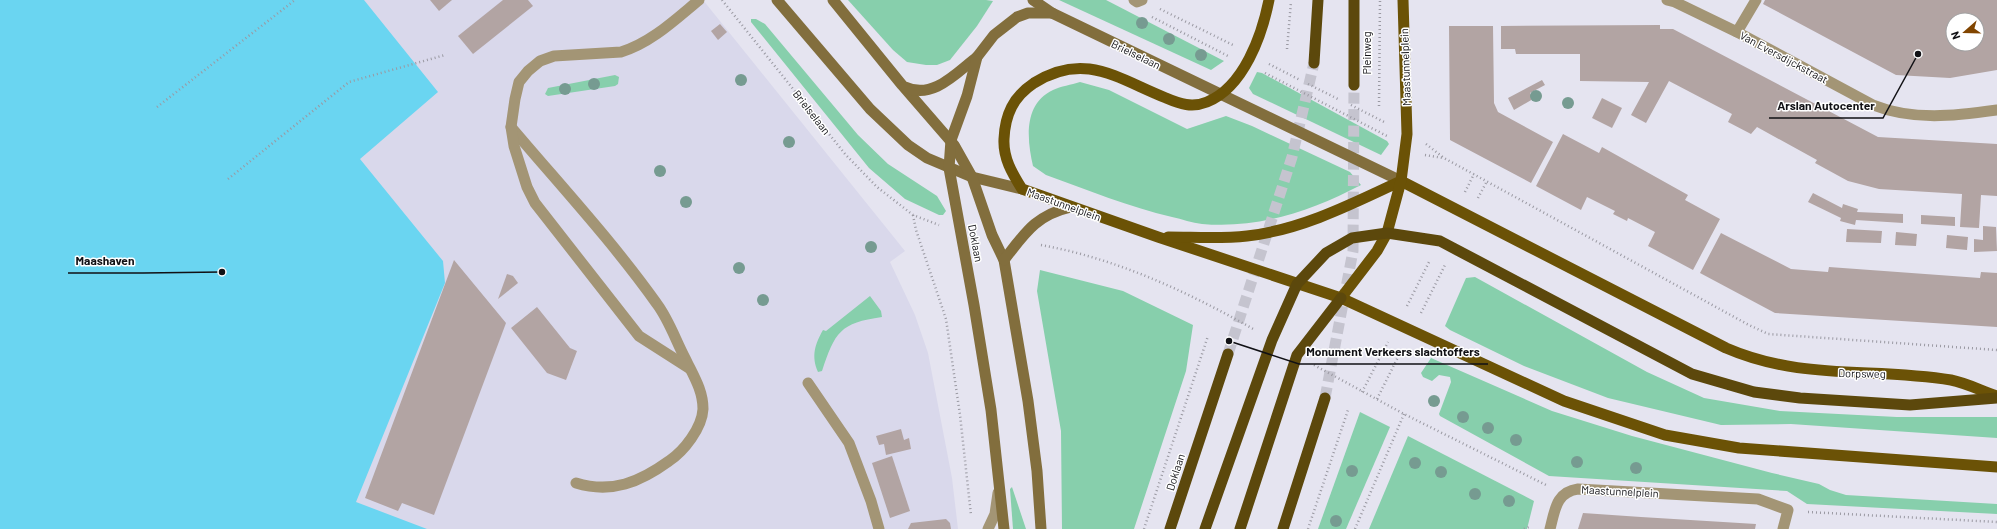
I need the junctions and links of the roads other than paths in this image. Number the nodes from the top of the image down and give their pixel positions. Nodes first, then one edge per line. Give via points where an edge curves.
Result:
1 (699, 0) edge
2 (777, 0) edge
3 (833, 0) edge
4 (1033, 0) edge
5 (1134, 0) edge
6 (1142, 0) edge
7 (1269, 0) edge
8 (1318, 0) edge
9 (1354, 0) edge
10 (1403, 0) edge
11 (1667, 0) edge
12 (1756, 0) edge
13 (1052, 13) junction
14 (1737, 32) junction
15 (977, 57) junction
16 (1314, 63) tunnel mouth
17 (902, 85) junction
18 (1354, 85) tunnel mouth
19 (1220, 95) junction
20 (1997, 110) edge
21 (511, 127) junction
22 (951, 140) junction
23 (949, 168) junction
24 (972, 177) junction
25 (1401, 182) junction
26 (1022, 189) junction
27 (1071, 207) junction
28 (1387, 233) junction
29 (1158, 237) junction
30 (1004, 260) junction
31 (1297, 284) junction
32 (1340, 298) junction
33 (1228, 354) tunnel mouth
34 (690, 368) junction
35 (808, 383) dead end
36 (1997, 397) edge
37 (1325, 398) tunnel mouth
38 (1997, 467) edge
39 (576, 483) dead end
40 (999, 487) junction
41 (879, 529) edge
42 (988, 529) edge
43 (1004, 529) edge
44 (1041, 529) edge
45 (1170, 529) edge
46 (1205, 529) edge
47 (1240, 529) edge
48 (1283, 529) edge
49 (1550, 529) edge
50 (1783, 529) edge

1 - 21 street via 660,31 631,49 621,52 554,56 540,61 519,82
2 - 23 main road via 856,94 895,135 927,158
3 - 17 main road
4 - 13 main road, Brielselaan
5 - 6 street
7 - 19 main road, Maastunnelplein via 1264,24 1249,59
8 - 16 highway
9 - 18 highway, Pleinweg
10 - 25 main road, Maastunnelplein via 1407,134
11 - 14 street, Van Eversdijckstraat
12 - 14 street
13 - 15 main road, Doklaan via 1028,13 1011,20 994,35
13 - 19 main road, Brielselaan
14 - 20 street, Van Eversdijckstraat via 1873,105 1894,112 1943,116
15 - 17 main road via 929,91 916,92
15 - 22 main road, Doklaan via 967,96
17 - 22 main road
19 - 25 main road
19 - 26 main road, Maastunnelplein via 1194,106 1087,68 1073,67 1045,76 1013,102 1004,124 1004,148
21 - 34 street via 658,304
21 - 34 street via 518,164 535,203 639,336
22 - 23 main road, Doklaan
22 - 24 main road
23 - 24 main road
23 - 40 main road, Doklaan via 991,410
24 - 26 main road
24 - 30 main road, Doklaan via 992,235
25 - 28 main road, Maastunnelplein
25 - 29 main road via 1291,228 1247,236
25 - 36 main road, Dorpsweg via 1726,348 1756,360 1774,365 1843,373 1893,374 1952,381
26 - 27 main road, Maastunnelplein
27 - 29 main road, Maastunnelplein
27 - 30 main road via 1046,215
28 - 31 highway via 1352,238 1326,253
28 - 32 main road, Maastunnelplein via 1377,251
28 - 36 highway via 1440,241 1692,374 1720,383 1777,396 1902,404
29 - 31 main road, Maastunnelplein
30 - 44 main road, Doklaan via 1030,417
31 - 32 main road, Maastunnelplein
31 - 46 highway via 1272,340
32 - 38 main road, Maastunnelplein via 1564,401 1666,435 1739,448
32 - 47 highway via 1297,355
33 - 45 highway, Doklaan
34 - 39 street via 702,394 703,411 694,433 682,449 655,471 637,481 610,488 587,487
35 - 41 street via 849,443 872,501
37 - 48 highway
40 - 42 street via 995,514
40 - 43 main road, Doklaan
49 - 50 street, Maastunnelplein via 1560,498 1565,492 1578,489 1758,500 1788,510

